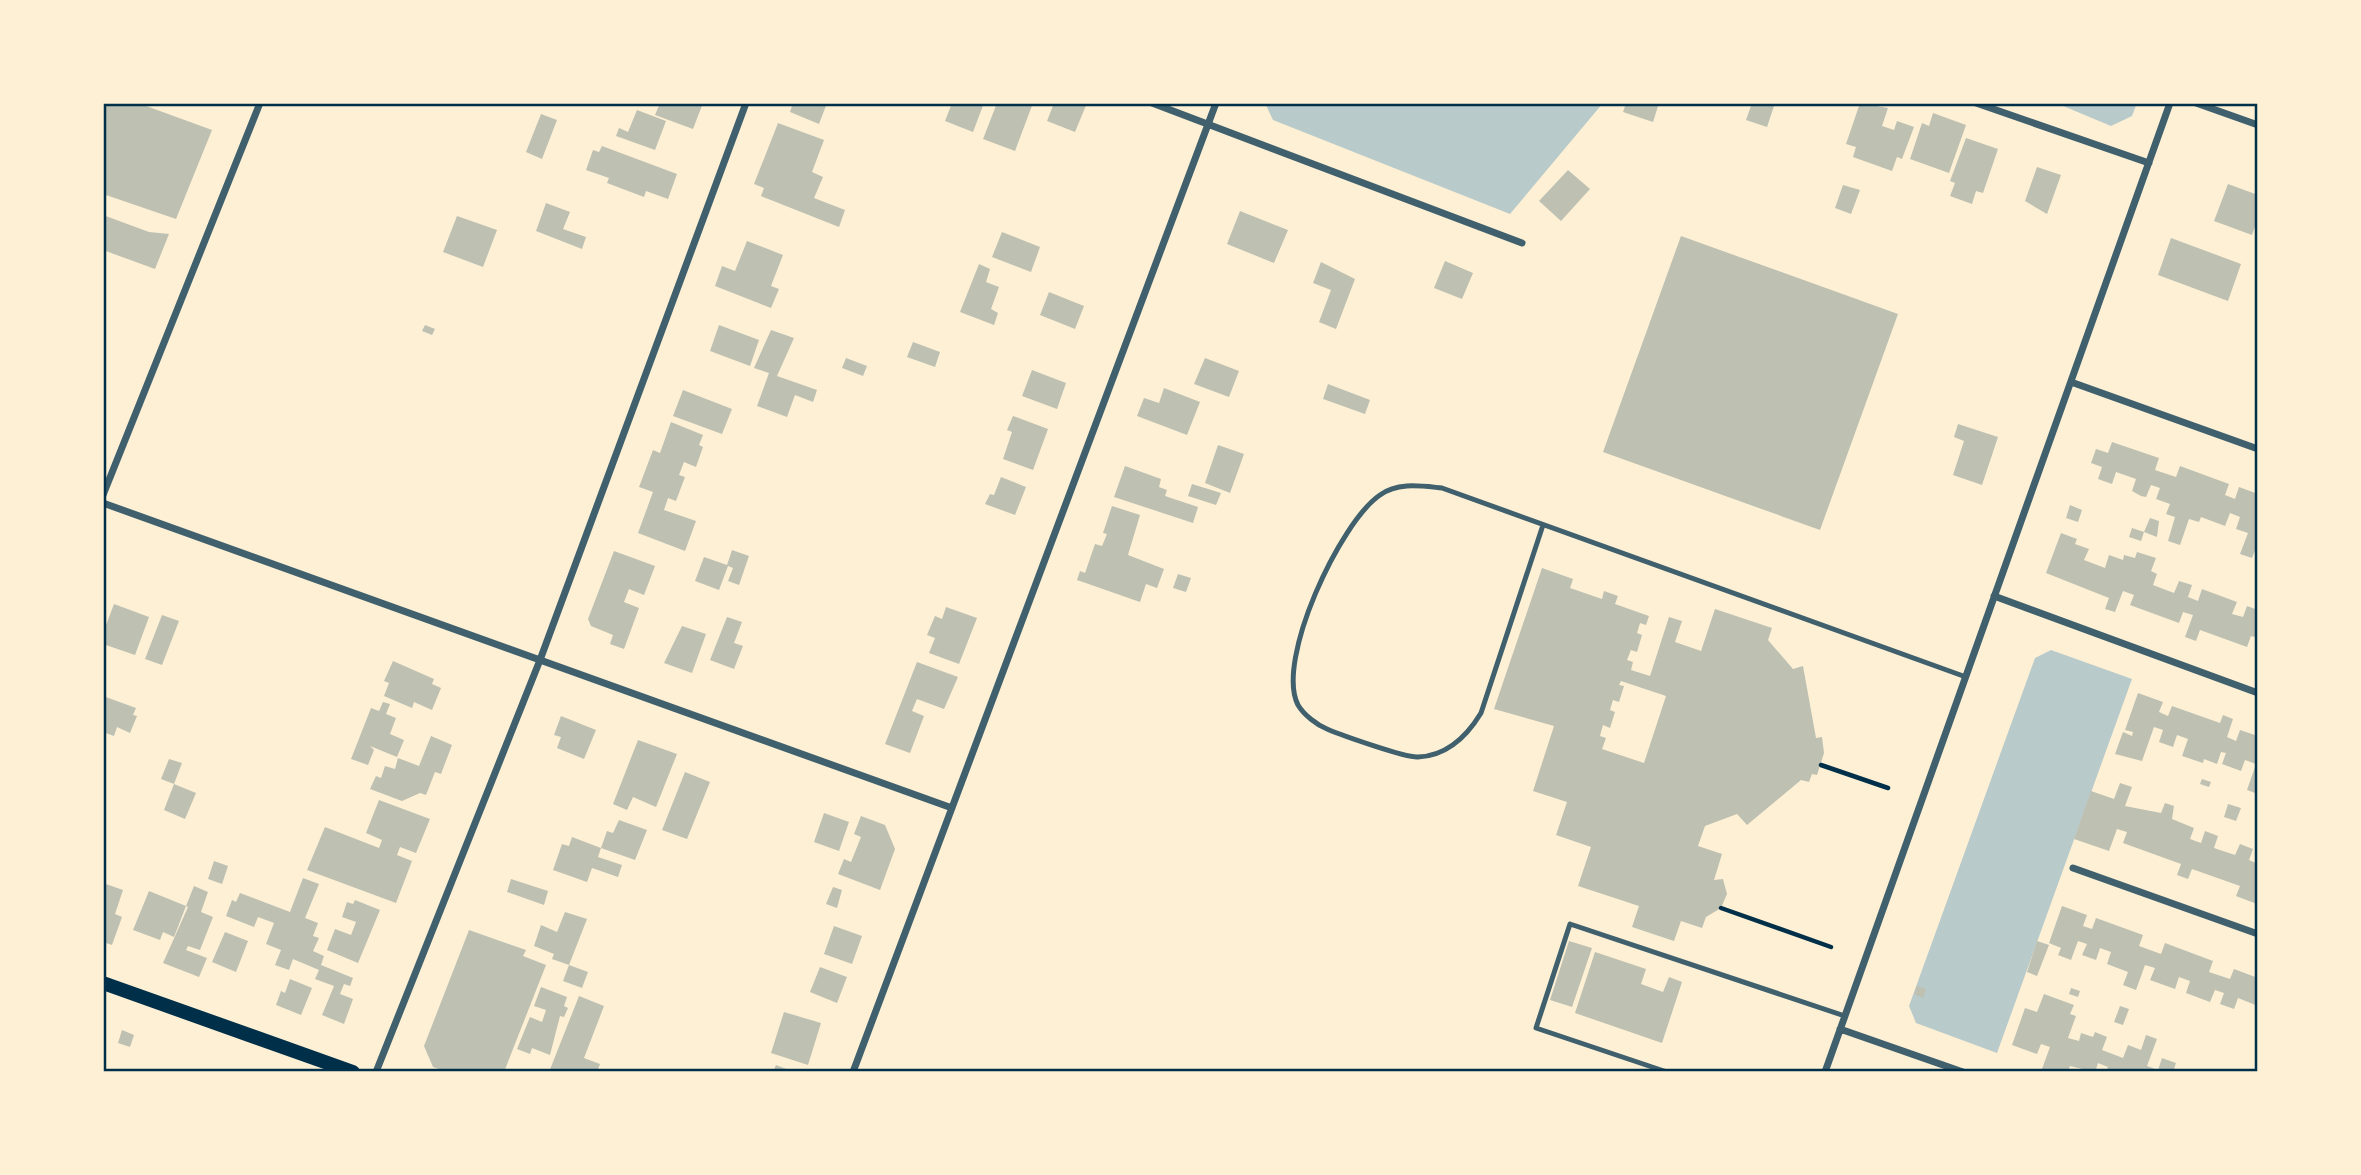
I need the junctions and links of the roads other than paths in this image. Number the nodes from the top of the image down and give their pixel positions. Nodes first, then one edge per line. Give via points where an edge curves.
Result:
1 (260, 103) edge
2 (746, 103) edge
3 (1152, 103) edge
4 (1216, 103) edge
5 (1976, 103) edge
6 (2170, 103) edge
7 (2196, 103) edge
8 (1207, 124) junction
9 (2258, 125) edge
10 (2149, 163) junction
11 (1521, 243) dead end
12 (2071, 382) junction
13 (2258, 449) edge
14 (103, 495) edge
15 (103, 503) edge
16 (1543, 524) junction
17 (1994, 596) junction
18 (540, 660) junction
19 (1966, 677) junction
20 (2258, 693) edge
21 (952, 808) junction
22 (2073, 868) dead end
23 (2258, 934) edge
24 (103, 983) edge
25 (1845, 1016) junction
26 (1840, 1029) junction
27 (353, 1072) edge
28 (376, 1072) edge
29 (853, 1072) edge
30 (1667, 1072) edge
31 (1825, 1072) edge
32 (1964, 1072) edge

1 - 14 street
2 - 18 street
3 - 8 street
4 - 8 street
5 - 10 street
6 - 10 street
7 - 9 street
8 - 11 street
8 - 21 street
10 - 12 street
12 - 13 street
12 - 17 street
15 - 18 street
16 - 16 lane via 1442,488 1398,486 1380,495 1337,546 1322,577 1295,659 1292,686 1299,707 1326,729 1417,758 1457,744 1481,713
16 - 19 lane
17 - 19 street
17 - 20 street
18 - 21 street
18 - 28 street
19 - 25 street
21 - 29 street
22 - 23 street
24 - 27 main road
25 - 26 street
25 - 30 lane via 1570,924 1536,1028
26 - 31 street
26 - 32 street

